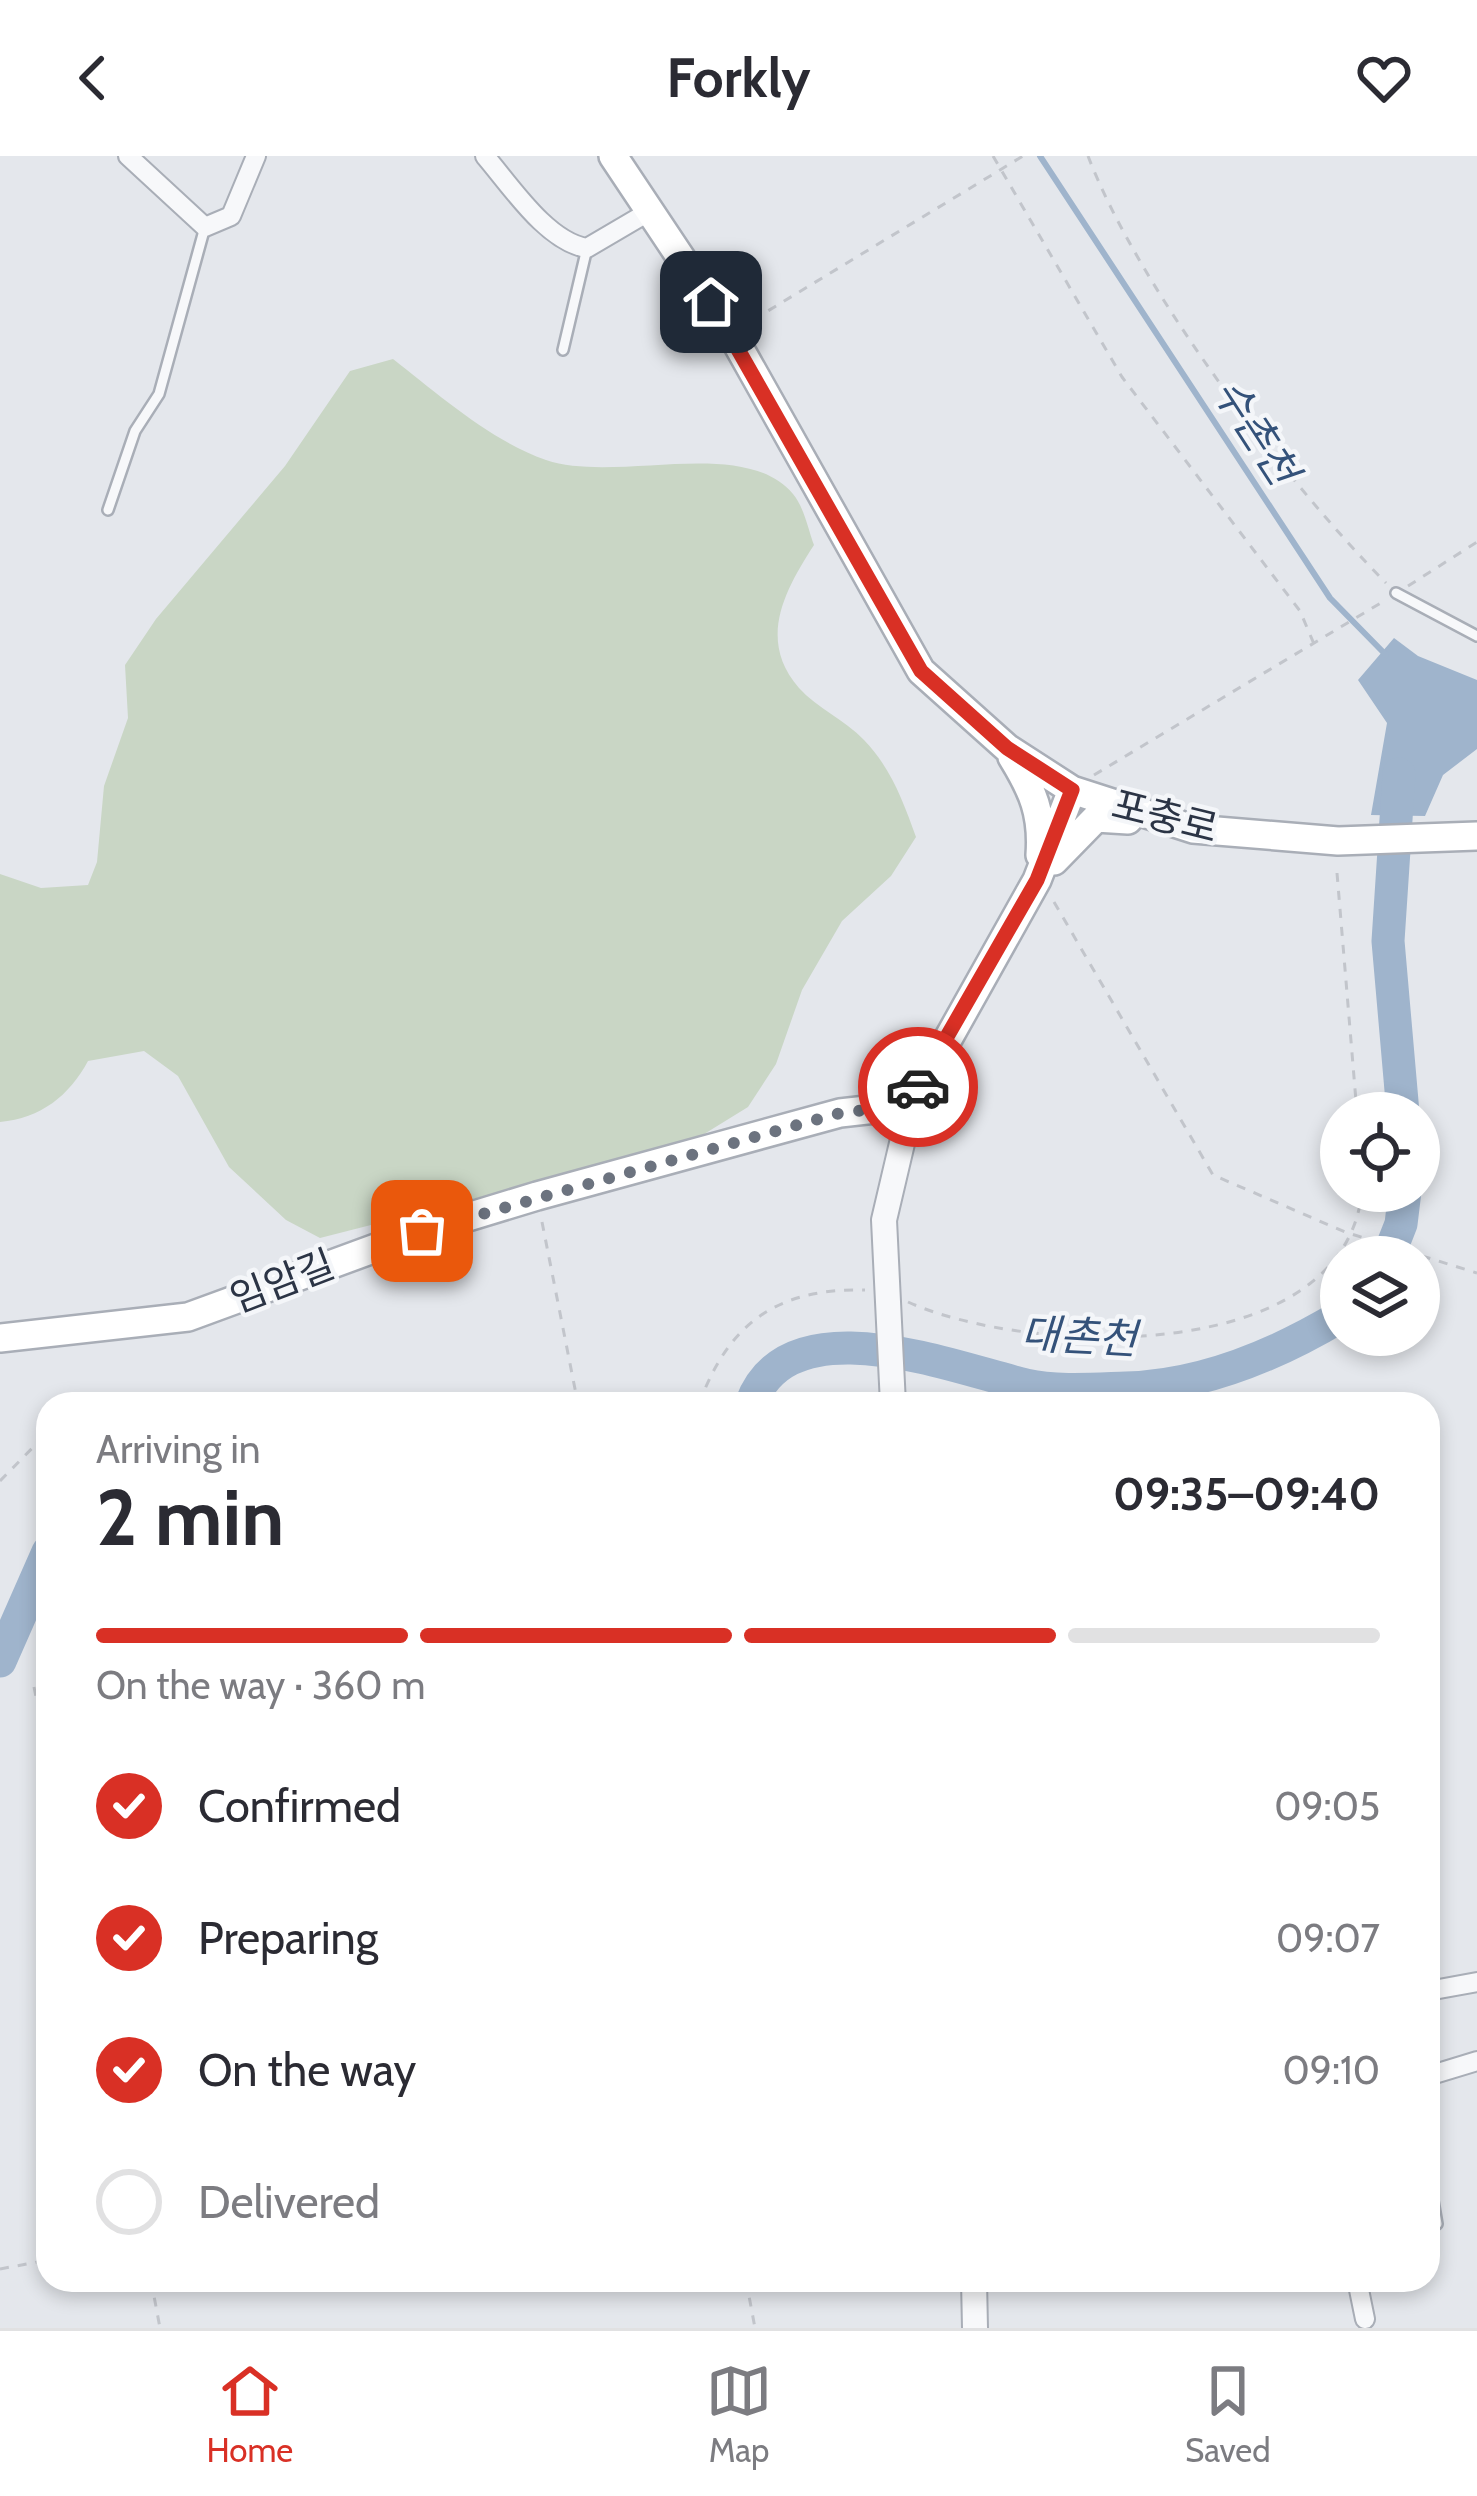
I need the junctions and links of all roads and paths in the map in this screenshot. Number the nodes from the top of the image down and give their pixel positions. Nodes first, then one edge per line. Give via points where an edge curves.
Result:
1 (128, 156) edge
2 (256, 156) edge
3 (485, 156) edge
4 (613, 156) edge
5 (993, 156) edge
6 (1023, 156) edge
7 (1088, 156) edge
8 (1003, 168) junction
9 (650, 211) junction
10 (205, 227) junction
11 (587, 248) junction
12 (731, 333) junction
13 (563, 350) dead end
14 (108, 510) dead end
15 (1477, 542) edge
16 (1396, 593) junction
17 (1382, 602) dead end
18 (1477, 636) edge
19 (1314, 644) junction
20 (1007, 748) junction
21 (1072, 790) junction
22 (1142, 815) junction
23 (1477, 836) edge
24 (1337, 873) dead end
25 (1037, 880) junction
26 (1355, 1092) edge
27 (910, 1105) junction
28 (537, 1196) junction
29 (1358, 1212) edge
30 (1353, 1235) junction
31 (1477, 1273) edge
32 (884, 1294) junction
33 (0, 1338) edge
34 (576, 1392) edge
35 (705, 1392) edge
36 (892, 1392) edge
37 (36, 1444) edge
38 (0, 1481) edge
39 (34, 1687) dead end
40 (36, 1697) edge
41 (1477, 1982) edge
42 (1440, 1989) edge
43 (1477, 2061) edge
44 (1440, 2072) edge
45 (36, 2262) edge
46 (0, 2269) edge
47 (153, 2292) edge
48 (748, 2292) edge
49 (974, 2292) edge
50 (1359, 2292) edge
51 (1365, 2319) dead end
52 (160, 2328) edge
53 (755, 2328) edge
54 (975, 2328) edge

1 - 10 street
2 - 10 street via 231,216
3 - 11 street via 557,233
4 - 9 main road, 포충로
5 - 8 path
6 - 8 path
7 - 16 path via 1145,265 1216,371 1286,467
8 - 12 path
8 - 19 path via 1122,377 1300,611
9 - 11 street
9 - 12 main road, 포충로
10 - 14 lane via 159,394 135,431
11 - 13 lane
12 - 20 main road, 포충로 via 921,671
15 - 16 path
16 - 18 lane
17 - 19 path
19 - 21 path
20 - 21 main road, 포충로
20 - 25 main road via 1042,820
21 - 22 main road, 포충로
21 - 25 main road
22 - 23 main road, 포충로 via 1193,829 1338,841
22 - 25 main road via 1084,825
24 - 26 path
25 - 27 main road
25 - 30 path via 1213,1175
27 - 28 main road, 임암길 via 840,1113
27 - 32 street via 886,1202
28 - 33 main road, 임암길 via 188,1317
28 - 34 path
29 - 30 path
30 - 31 path
30 - 32 path via 1283,1304 1245,1319 1142,1334 1007,1330
32 - 35 path via 802,1296 764,1311 727,1350
32 - 36 street
37 - 38 path
39 - 40 path
41 - 42 street
43 - 44 street
45 - 46 path
47 - 52 path
48 - 53 path
49 - 54 street
50 - 51 street

